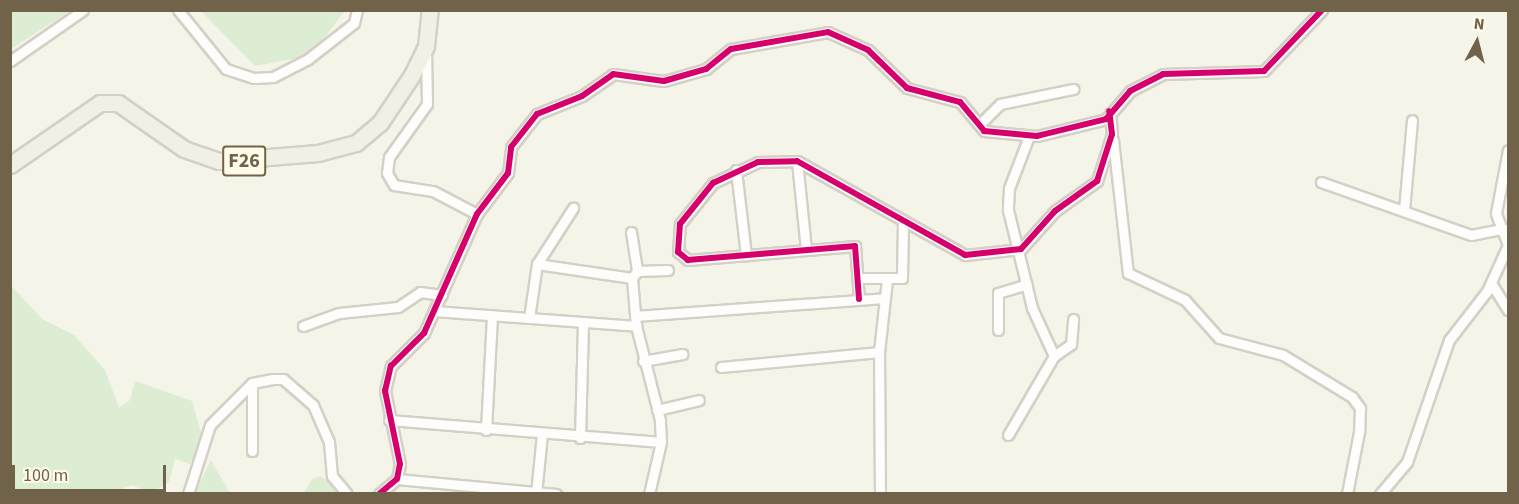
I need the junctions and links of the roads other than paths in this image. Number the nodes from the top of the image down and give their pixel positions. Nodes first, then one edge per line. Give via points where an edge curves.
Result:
1 (83, 10) edge
2 (178, 10) edge
3 (357, 10) edge
4 (430, 10) edge
5 (1322, 10) edge
6 (426, 46) junction
7 (10, 62) edge
8 (1073, 89) dead end
9 (1109, 111) junction
10 (1412, 120) dead end
11 (980, 124) junction
12 (1112, 134) junction
13 (1029, 136) junction
14 (1509, 150) edge
15 (797, 161) junction
16 (10, 165) edge
17 (736, 170) junction
18 (1322, 182) dead end
19 (573, 208) dead end
20 (1404, 210) junction
21 (477, 214) junction
22 (903, 222) junction
23 (1503, 229) junction
24 (631, 232) dead end
25 (1021, 249) junction
26 (806, 250) junction
27 (746, 255) junction
28 (537, 264) junction
29 (668, 270) dead end
30 (634, 274) junction
31 (862, 278) junction
32 (887, 280) junction
33 (1491, 283) junction
34 (1027, 284) junction
35 (442, 295) junction
36 (884, 298) junction
37 (859, 299) junction
38 (1509, 310) edge
39 (434, 311) junction
40 (492, 315) junction
41 (635, 316) junction
42 (530, 318) junction
43 (1073, 319) dead end
44 (583, 322) junction
45 (303, 326) dead end
46 (636, 327) junction
47 (998, 330) dead end
48 (879, 352) junction
49 (682, 354) dead end
50 (1054, 356) junction
51 (643, 361) junction
52 (721, 367) dead end
53 (252, 383) junction
54 (699, 400) dead end
55 (657, 410) junction
56 (389, 420) junction
57 (486, 430) junction
58 (542, 434) junction
59 (1008, 435) dead end
60 (580, 438) junction
61 (661, 442) junction
62 (252, 451) dead end
63 (397, 479) junction
64 (485, 490) edge
65 (537, 493) edge
66 (188, 494) edge
67 (347, 494) edge
68 (379, 494) edge
69 (556, 494) edge
70 (649, 494) edge
71 (880, 494) edge
72 (1347, 494) edge
73 (1380, 494) edge

1 - 7 street
2 - 3 street via 226,69 254,78 273,77 308,58 354,23
4 - 6 main road, F26
5 - 9 street via 1264,71 1163,74 1130,92
6 - 16 main road, F26 via 380,123 356,143 338,149 237,162 209,160 184,149 118,103 99,103
6 - 21 street via 427,104 389,157 387,173 394,185 433,191
8 - 11 street via 1000,104
9 - 12 street
9 - 13 street via 1106,119
10 - 20 street
11 - 13 street via 984,131
11 - 21 street via 960,102 899,83 868,50 828,32 799,34 731,49 706,69 664,81 613,74 582,96 537,114 511,147 504,179
12 - 25 street via 1098,181 1055,211
12 - 72 street via 1128,273 1185,300 1219,338 1283,355 1352,397 1360,408 1359,432
13 - 25 street via 1009,188 1008,210
14 - 23 street via 1496,213
15 - 17 street via 758,162
15 - 22 street
15 - 26 street
17 - 27 street
17 - 27 street via 699,195 680,224 678,252 688,260
18 - 20 street
19 - 28 street
20 - 23 street via 1471,235
21 - 35 street
22 - 25 street via 965,255
22 - 32 street via 902,278
23 - 33 street via 1508,245
24 - 30 street
25 - 34 street
26 - 27 street
26 - 31 street via 855,246
28 - 30 street
28 - 42 street
29 - 30 street
30 - 41 street
31 - 32 street
31 - 37 street
32 - 36 street
33 - 38 street
33 - 73 street via 1449,340 1407,462
34 - 47 street via 998,292
34 - 50 street
35 - 39 street
35 - 45 street via 420,292 398,307 339,313
36 - 37 street
36 - 48 street
37 - 41 street via 735,313
39 - 40 street
39 - 56 street via 424,333 391,366 385,391
40 - 42 street
40 - 57 street
41 - 46 street
42 - 44 street
43 - 50 street via 1071,344
44 - 46 street
44 - 60 street
46 - 51 street
48 - 52 street
48 - 71 street
49 - 51 street
50 - 59 street
51 - 55 street
53 - 62 street
53 - 66 street via 210,425
53 - 67 street via 283,379 313,405 330,442 332,476
54 - 55 street
55 - 61 street
56 - 57 street
56 - 63 street via 400,456
57 - 58 street
58 - 60 street
58 - 65 street
60 - 61 street
61 - 70 street
63 - 64 street
63 - 68 street
64 - 65 street
65 - 69 street

